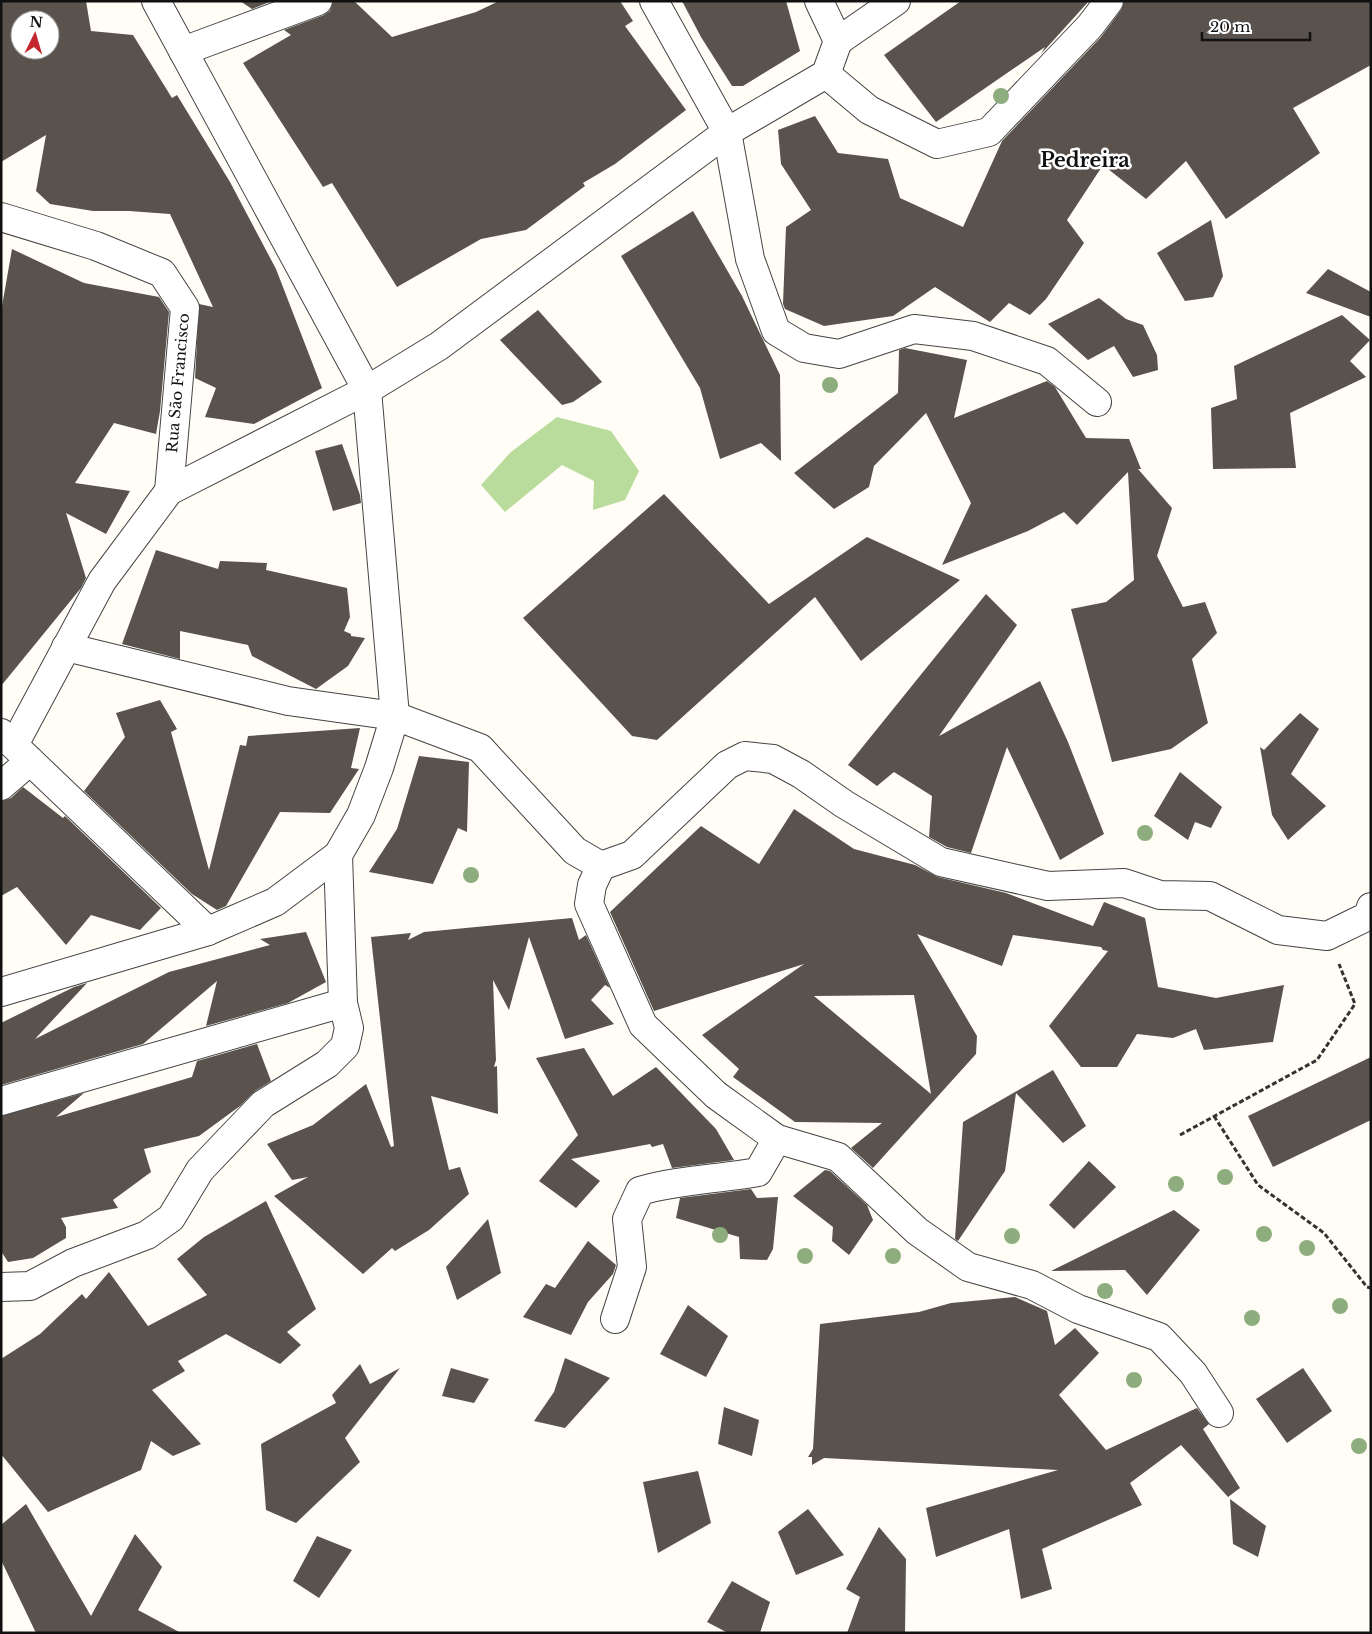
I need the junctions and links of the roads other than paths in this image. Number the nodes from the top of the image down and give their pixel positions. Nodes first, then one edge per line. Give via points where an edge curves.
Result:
1 (156, 1) edge
2 (318, 1) edge
3 (654, 1) edge
4 (819, 1) edge
5 (896, 1) edge
6 (1109, 1) edge
7 (838, 40) junction
8 (183, 51) junction
9 (826, 74) junction
10 (727, 132) junction
11 (1, 217) edge
12 (367, 390) junction
13 (1097, 402) dead end
14 (169, 491) junction
15 (66, 648) junction
16 (395, 716) junction
17 (15, 746) edge
18 (1, 786) edge
19 (338, 855) junction
20 (601, 866) junction
21 (1371, 907) edge
22 (208, 932) junction
23 (1, 992) edge
24 (343, 1003) junction
25 (1, 1101) edge
26 (777, 1139) junction
27 (1, 1287) edge
28 (615, 1319) dead end
29 (1219, 1413) dead end

1 - 8 street
2 - 8 street
3 - 10 street
4 - 7 street
5 - 7 street
6 - 9 street via 1090,26 989,132 937,144 869,110
7 - 9 street
8 - 12 street
9 - 10 street
10 - 12 street via 439,346
10 - 13 street via 750,259 776,331 804,348 839,354 914,329 973,336 1046,361
11 - 14 street, Rua São Francisco via 96,246 162,273 178,296 185,308
12 - 14 street
12 - 16 street
14 - 15 street via 102,581
15 - 16 street via 288,701
15 - 17 street
16 - 19 street via 361,815
16 - 20 street via 480,748 575,851
17 - 18 street
17 - 22 street
19 - 22 street via 275,902
19 - 24 street
20 - 21 street via 632,855 727,765 745,756 773,759 801,774 844,804 942,862 1048,886 1124,883 1160,895 1210,896 1278,930 1327,936 1368,916
20 - 26 street via 592,885 589,904 643,1025 716,1095
22 - 23 street
24 - 25 street
24 - 27 street via 348,1028 345,1046 327,1064 263,1104 200,1170 171,1218 147,1234 73,1263 30,1286
26 - 28 street via 758,1172 663,1184 640,1192 627,1220 632,1267
26 - 29 street via 838,1157 917,1231 968,1266 1032,1285 1078,1309 1159,1337 1193,1373

